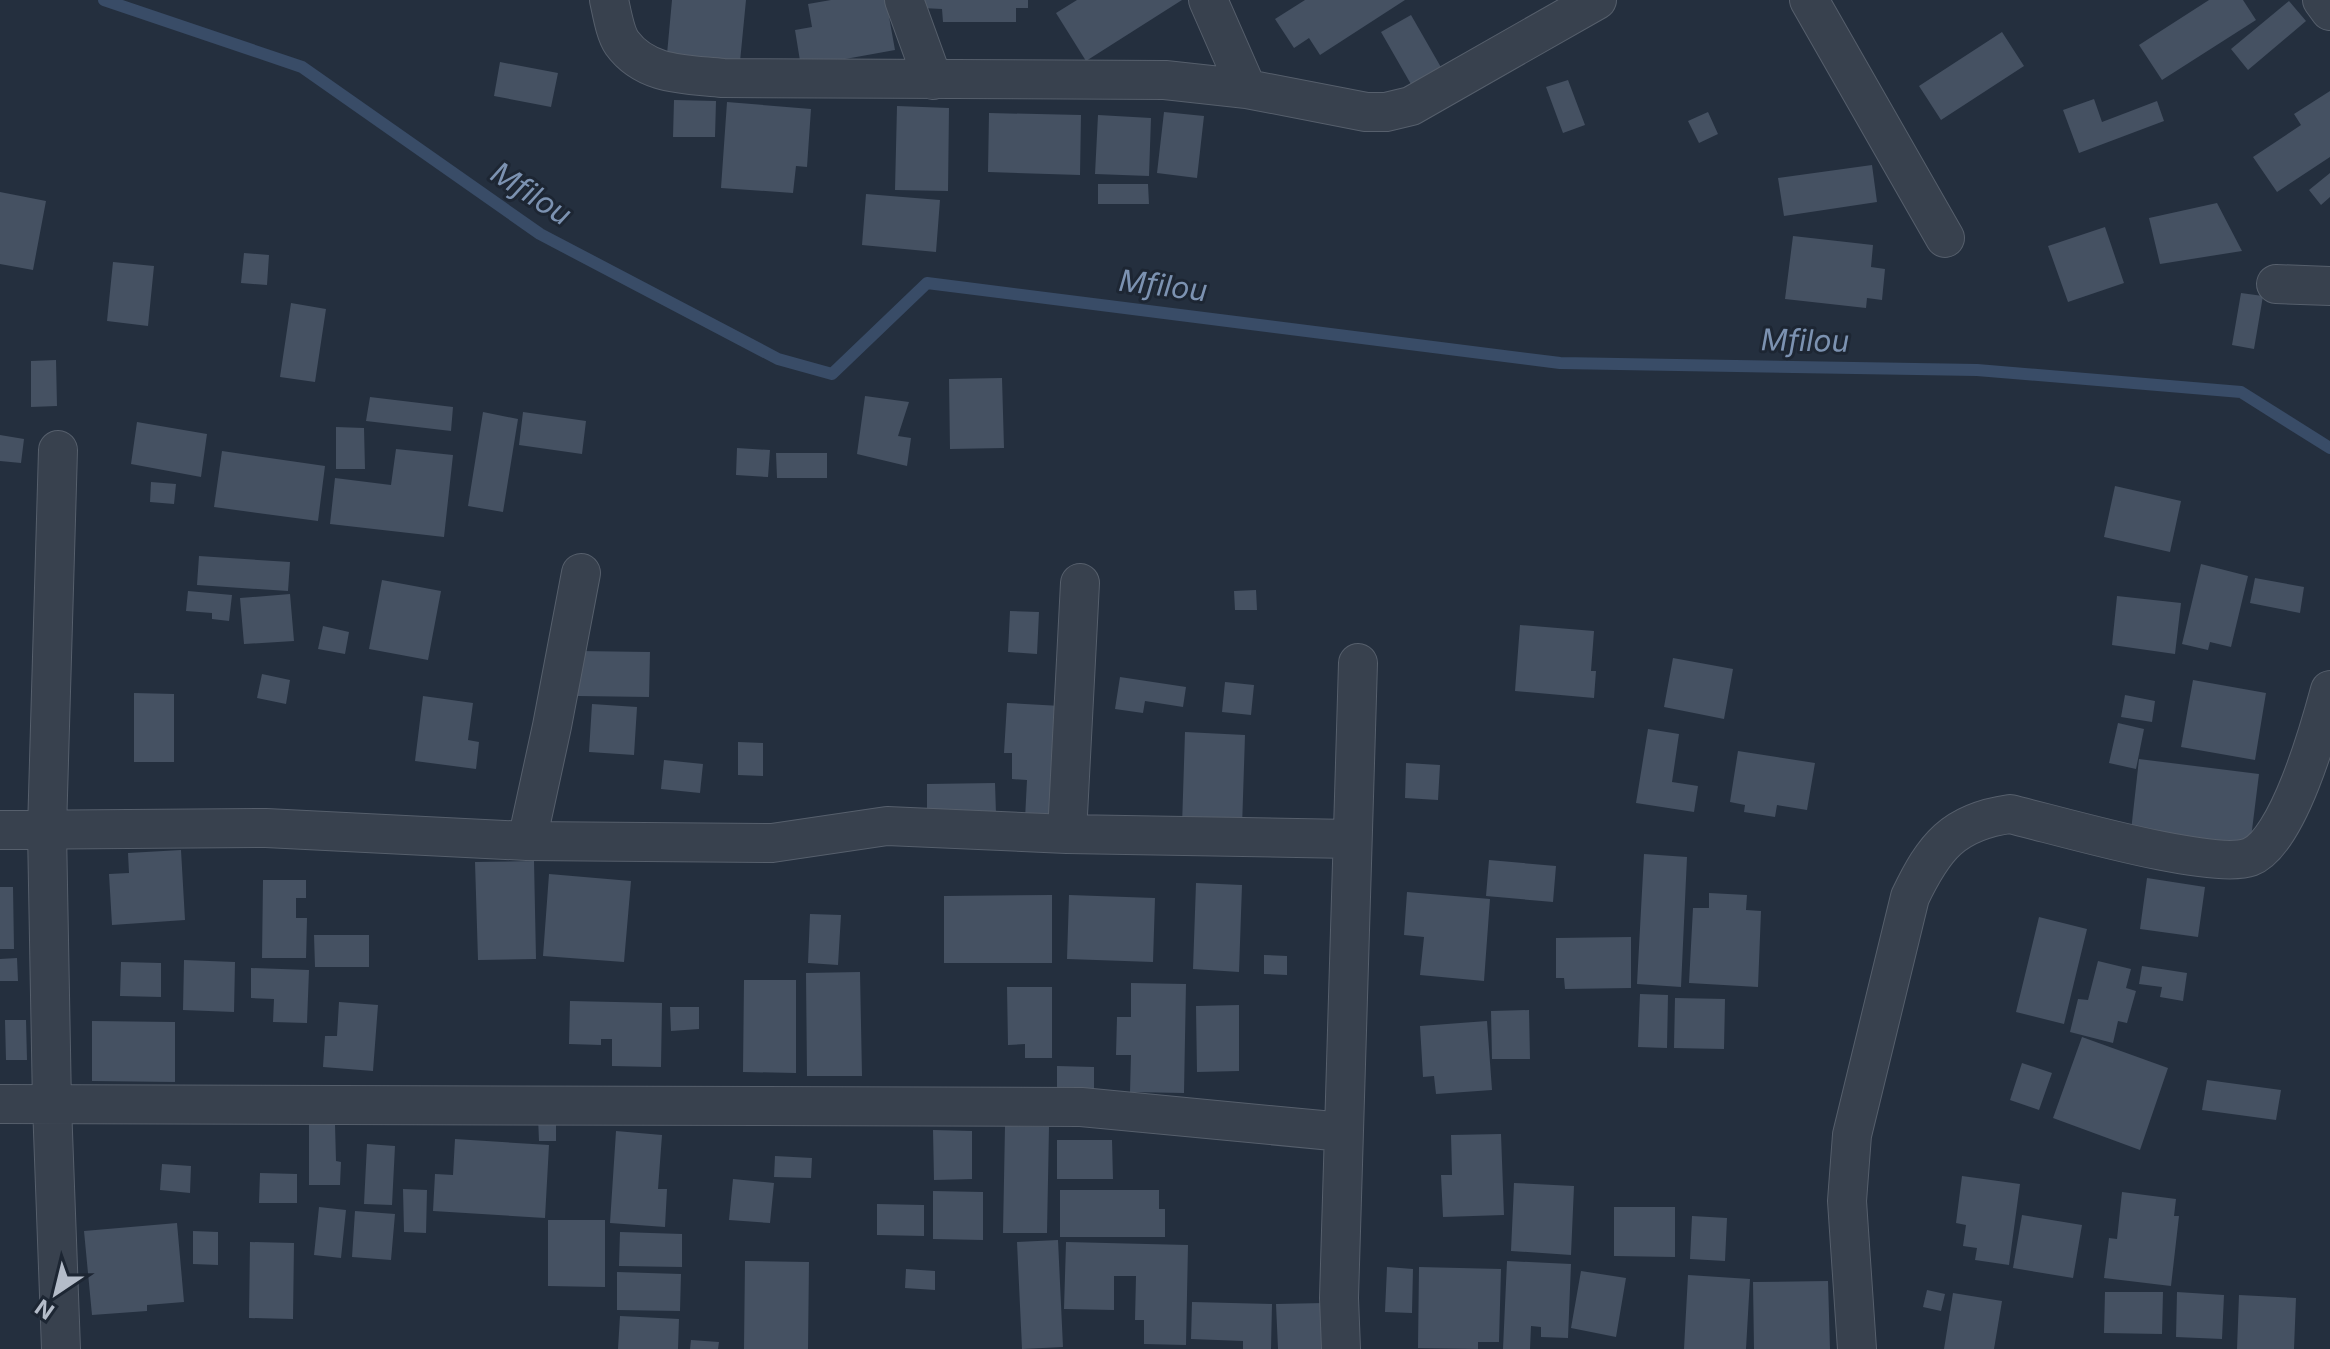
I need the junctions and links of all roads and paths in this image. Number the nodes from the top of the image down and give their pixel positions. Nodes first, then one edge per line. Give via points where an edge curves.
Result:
1 (609, 0) edge
2 (904, 0) edge
3 (1208, 0) edge
4 (1809, 0) edge
5 (2322, 0) edge
6 (1590, 2) edge
7 (2330, 11) edge
8 (933, 80) junction
9 (1247, 89) junction
10 (1945, 238) dead end
11 (2276, 284) dead end
12 (2330, 286) edge
13 (58, 450) dead end
14 (581, 573) dead end
15 (1080, 583) dead end
16 (1358, 663) dead end
17 (2330, 690) edge
18 (2323, 743) edge
19 (0, 830) edge
20 (47, 830) junction
21 (1067, 834) junction
22 (1351, 839) junction
23 (527, 841) junction
24 (0, 1104) edge
25 (52, 1105) junction
26 (1343, 1132) junction
27 (61, 1349) edge
28 (1341, 1349) edge
29 (1857, 1349) edge

1 - 8 street via 621,42 664,72 723,78
2 - 8 street
3 - 9 street
4 - 10 street
5 - 7 street
6 - 9 street via 1411,106 1366,112
8 - 9 street via 1165,80
11 - 12 street
13 - 20 street
14 - 23 street
15 - 21 street
16 - 22 street
17 - 18 street
18 - 29 street via 2283,821 2250,857 2203,859 2010,814 1983,818 1949,837 1925,866 1910,897 1852,1135 1847,1201
19 - 20 street
20 - 23 street via 266,828
20 - 25 street
21 - 22 street
21 - 23 street via 887,826 772,843
22 - 26 street
24 - 25 street
25 - 26 street via 1081,1107
25 - 27 street
26 - 28 street

